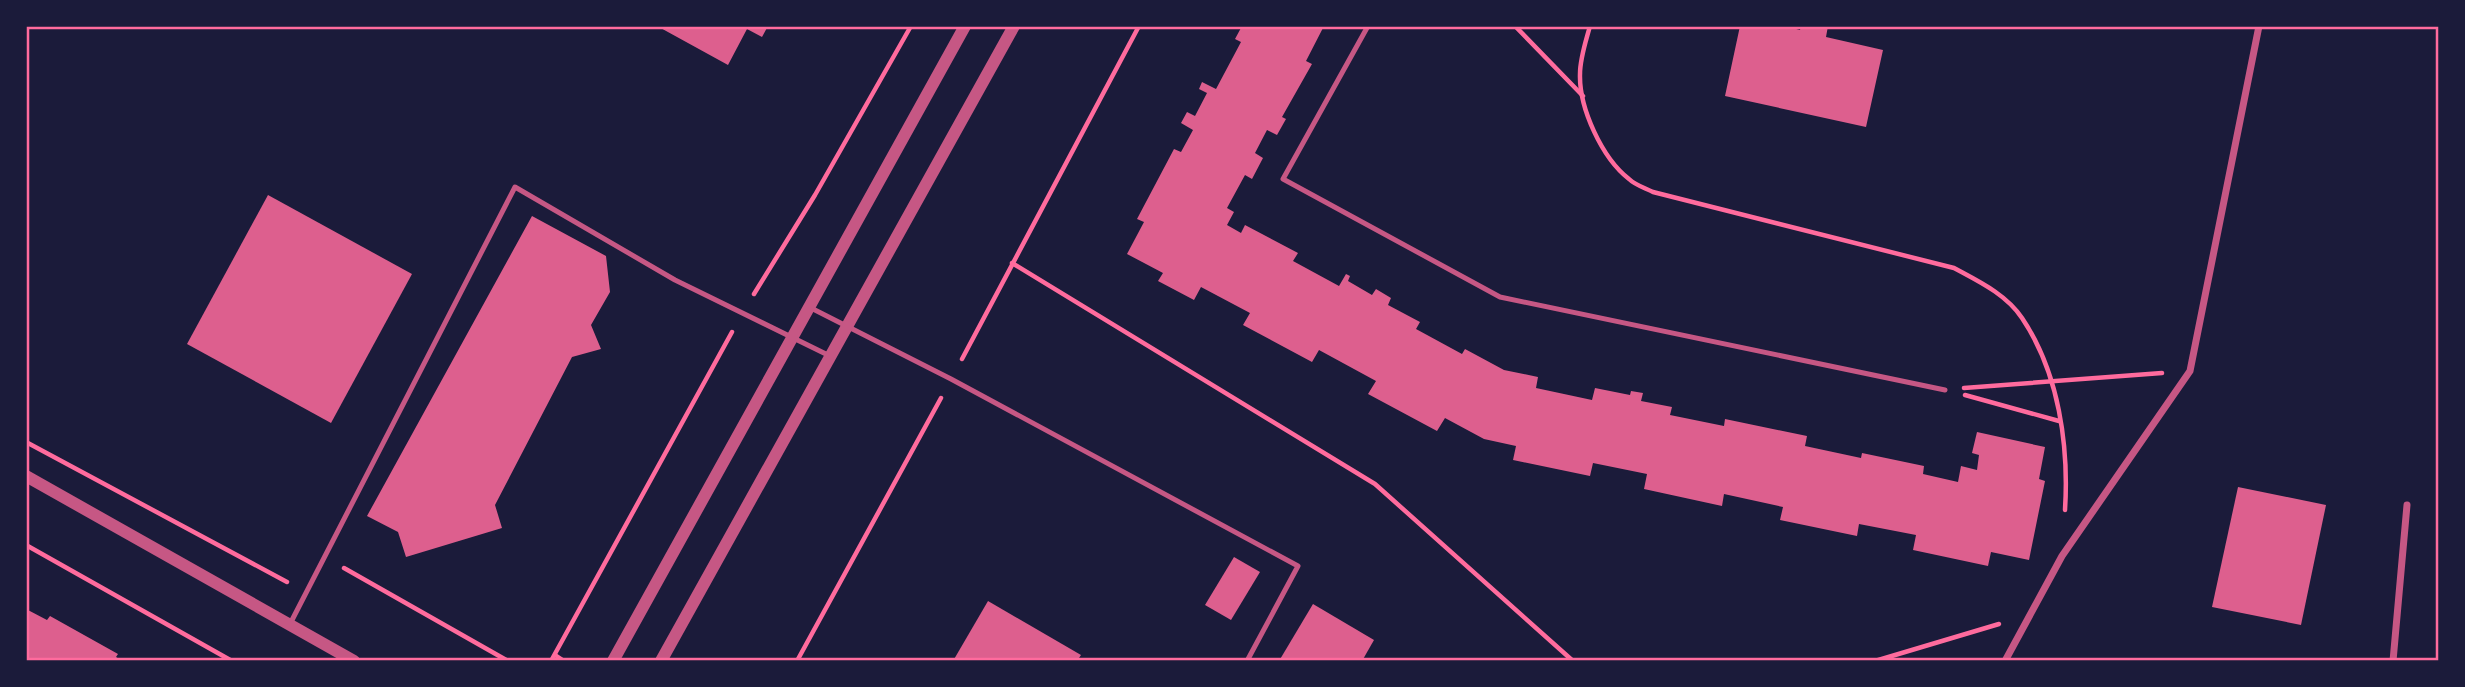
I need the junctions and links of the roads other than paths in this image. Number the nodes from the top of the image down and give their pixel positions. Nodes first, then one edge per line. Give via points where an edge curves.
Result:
1 (965, 26) edge
2 (1014, 26) edge
3 (1368, 26) edge
4 (2259, 26) edge
5 (809, 307) junction
6 (847, 326) junction
7 (793, 337) junction
8 (830, 356) junction
9 (1945, 390) road end
10 (26, 476) edge
11 (2407, 505) dead end
12 (290, 624) junction
13 (354, 661) edge
14 (613, 661) edge
15 (661, 661) edge
16 (1247, 661) edge
17 (2005, 661) edge
18 (2393, 661) edge

1 - 5 street
2 - 6 street
3 - 9 lane via 1283,179 1500,297
4 - 17 street via 2190,372 2062,556
5 - 6 lane
5 - 7 street
6 - 8 street
6 - 16 lane via 1298,566
7 - 8 lane
7 - 12 lane via 676,279 515,187
7 - 14 street
8 - 15 street
10 - 12 street
11 - 18 street
12 - 13 street

